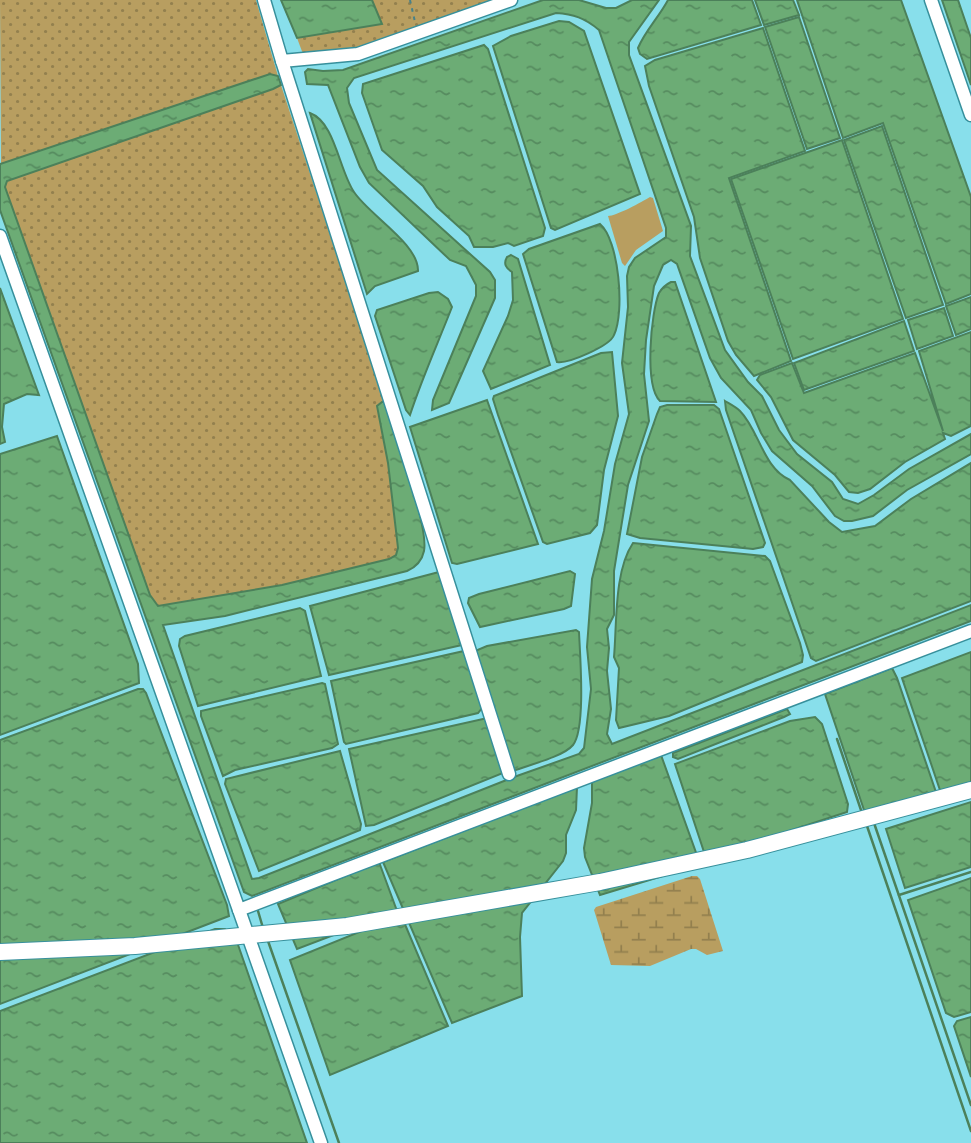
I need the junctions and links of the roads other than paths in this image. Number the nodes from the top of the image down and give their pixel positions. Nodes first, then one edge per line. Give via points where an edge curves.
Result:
1 (264, 0) edge
2 (511, 0) edge
3 (931, 0) edge
4 (282, 61) junction
5 (971, 115) edge
6 (0, 236) edge
7 (971, 631) edge
8 (509, 774) dead end
9 (971, 790) edge
10 (239, 910) junction
11 (260, 934) junction
12 (0, 952) edge
13 (321, 1143) edge

1 - 4 street
2 - 4 street via 351,55
3 - 5 street
4 - 8 street
6 - 10 street
7 - 10 street
9 - 11 main road via 747,850 600,882 347,926
10 - 11 street
11 - 12 main road
11 - 13 street

